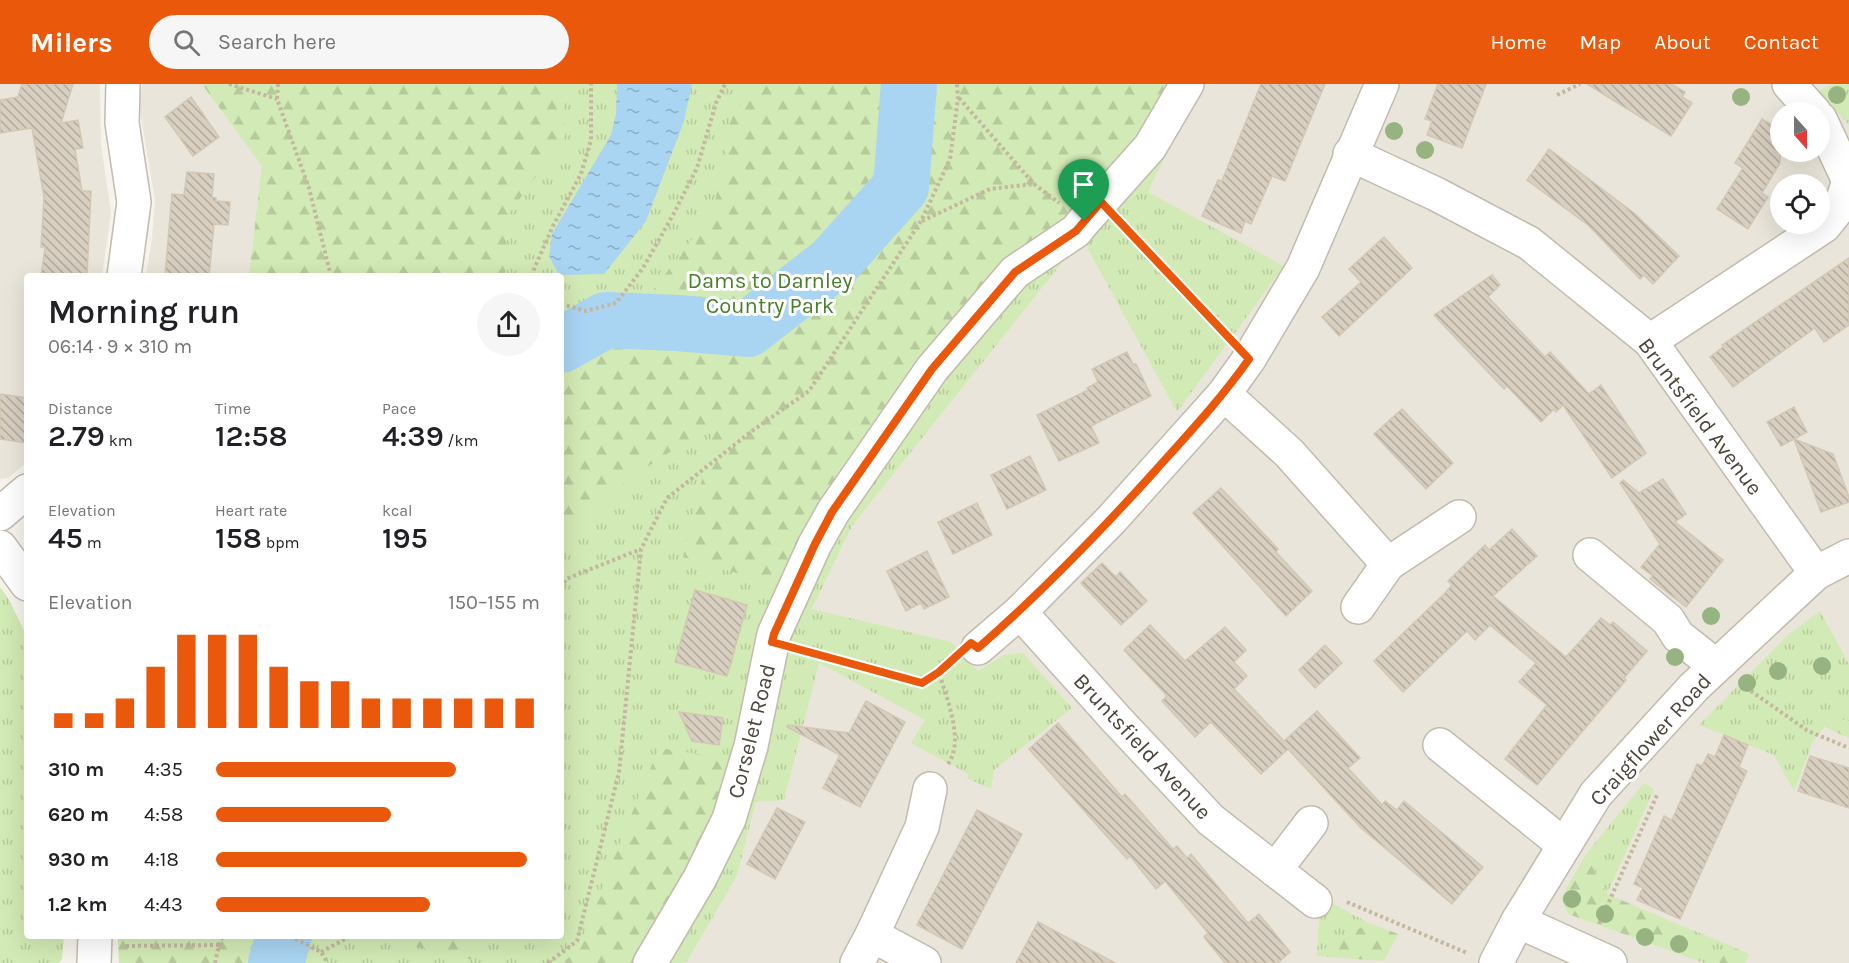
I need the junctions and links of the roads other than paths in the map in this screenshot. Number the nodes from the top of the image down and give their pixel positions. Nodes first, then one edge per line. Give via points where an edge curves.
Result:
1 (123, 84) edge
2 (1187, 84) edge
3 (1382, 84) edge
4 (1789, 84) edge
5 (1805, 102) edge
6 (1830, 140) edge
7 (1350, 154) junction
8 (1849, 181) edge
9 (124, 273) edge
10 (1650, 341) junction
11 (1224, 394) junction
12 (24, 493) edge
13 (0, 514) edge
14 (1459, 518) dead end
15 (0, 547) edge
16 (1590, 555) dead end
17 (1849, 556) edge
18 (1388, 564) junction
19 (1816, 573) junction
20 (24, 580) edge
21 (1358, 608) dead end
22 (1020, 612) junction
23 (978, 648) road end
24 (1716, 666) junction
25 (1440, 745) dead end
26 (930, 789) road end
27 (1311, 823) dead end
28 (1564, 845) junction
29 (1275, 870) junction
30 (1315, 901) road end
31 (1518, 921) junction
32 (865, 949) edge
33 (1482, 958) edge
34 (1597, 958) edge
35 (650, 963) edge
36 (924, 963) edge

1 - 9 street via 122,123 134,202
2 - 35 street, Corselet Road via 1150,147 1076,231 1015,272 932,369 832,512 774,634 751,746 729,819
3 - 7 street
4 - 5 street
6 - 8 street
7 - 10 street, Bruntsfield Avenue via 1529,243
7 - 11 street via 1303,268
8 - 10 street via 1841,205 1824,226
10 - 19 street, Bruntsfield Avenue
11 - 18 street via 1289,453
11 - 22 street via 1111,520
12 - 13 street
14 - 18 street
15 - 20 street
16 - 24 street
17 - 19 street, Craigflower Road
18 - 21 street
19 - 24 street, Craigflower Road
22 - 23 street
22 - 29 street, Bruntsfield Avenue via 1211,820
24 - 28 street, Craigflower Road via 1596,794
25 - 28 street
26 - 32 street via 922,827
27 - 29 street
28 - 31 street, Craigflower Road
29 - 30 street, Bruntsfield Avenue
31 - 33 street, Craigflower Road
31 - 34 street
32 - 36 street

